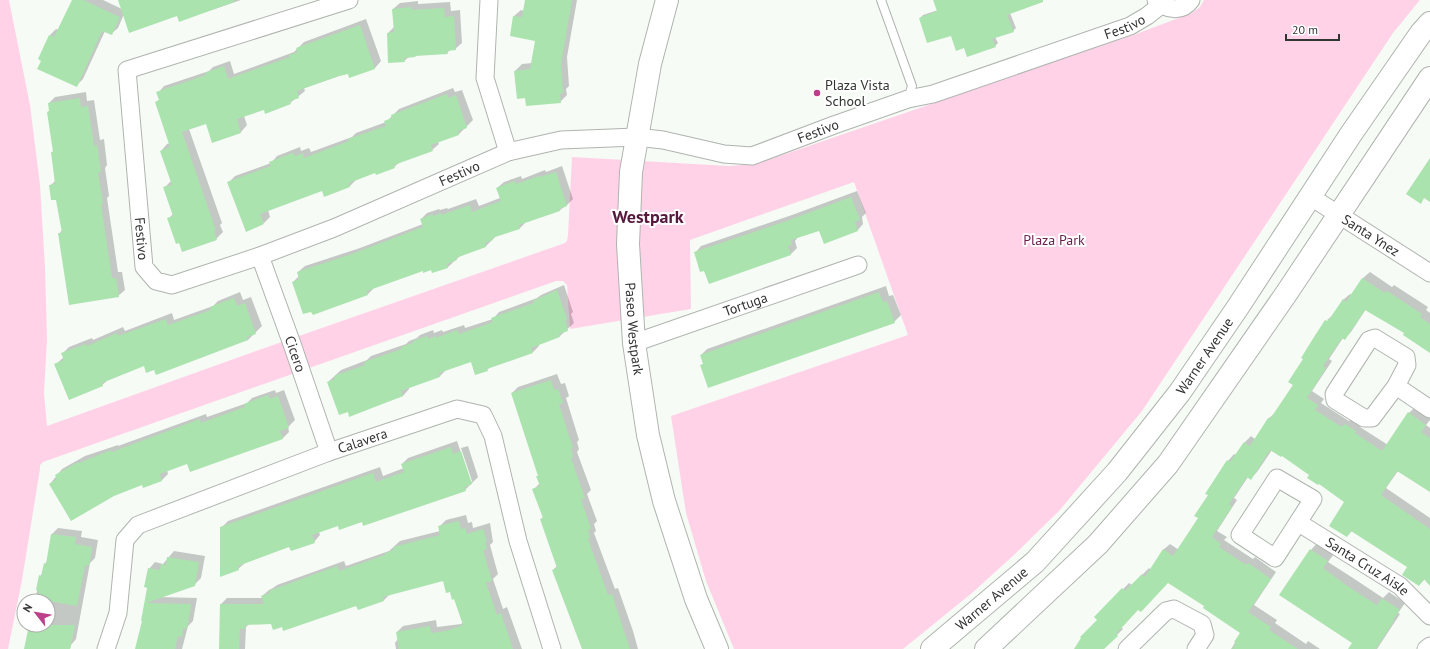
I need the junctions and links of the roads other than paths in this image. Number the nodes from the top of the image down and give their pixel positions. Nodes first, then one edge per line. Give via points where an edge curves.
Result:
1 (349, 0) edge
2 (489, 0) edge
3 (667, 0) edge
4 (881, 0) edge
5 (1191, 0) edge
6 (1159, 3) edge
7 (1430, 23) edge
8 (1430, 78) edge
9 (908, 99) junction
10 (636, 137) junction
11 (508, 152) junction
12 (1311, 197) junction
13 (1339, 215) junction
14 (260, 256) junction
15 (858, 265) dead end
16 (1430, 274) edge
17 (634, 343) junction
18 (1396, 386) junction
19 (1430, 409) edge
20 (329, 452) junction
21 (1299, 523) junction
22 (1430, 616) edge
23 (1430, 646) edge
24 (106, 649) edge
25 (552, 649) edge
26 (717, 649) edge
27 (932, 649) edge
28 (986, 649) edge
29 (1127, 649) edge
30 (1196, 649) edge
31 (1426, 649) edge

1 - 14 street, Festivo via 127,70 144,267 156,281 172,285
2 - 11 street via 485,78
3 - 10 street, Paseo Westpark via 650,64
4 - 9 lane via 912,86
5 - 6 street, Festivo via 1176,9
6 - 9 street, Festivo via 1147,16 1130,26 933,94
7 - 12 street, Warner Avenue via 1350,134
8 - 13 street
9 - 10 street, Festivo via 752,156 724,154 663,140
10 - 11 street, Festivo via 562,140
10 - 17 street, Paseo Westpark via 631,172 628,244
11 - 14 street, Festivo via 334,228
12 - 13 street, Santa Ynez
12 - 27 street, Warner Avenue via 1180,392 1117,472 1035,562
13 - 16 street, Santa Ynez
13 - 28 street via 1168,464 1098,544
14 - 20 street, Cicero
15 - 17 street, Tortuga
17 - 26 street, Paseo Westpark via 648,435 664,501 696,599
18 - 18 street via 1407,365 1406,357 1375,338 1369,340 1334,394 1335,400 1364,418 1372,418
18 - 19 street
20 - 24 street, Calavera via 138,525 125,540 118,613
20 - 25 street, Calavera via 457,409 483,415 493,436 518,541
21 - 21 street via 1313,499 1277,478 1240,535 1275,558
21 - 22 street, Santa Cruz Aisle via 1400,586
23 - 31 street
29 - 30 street via 1166,611 1174,609 1202,624 1205,635

